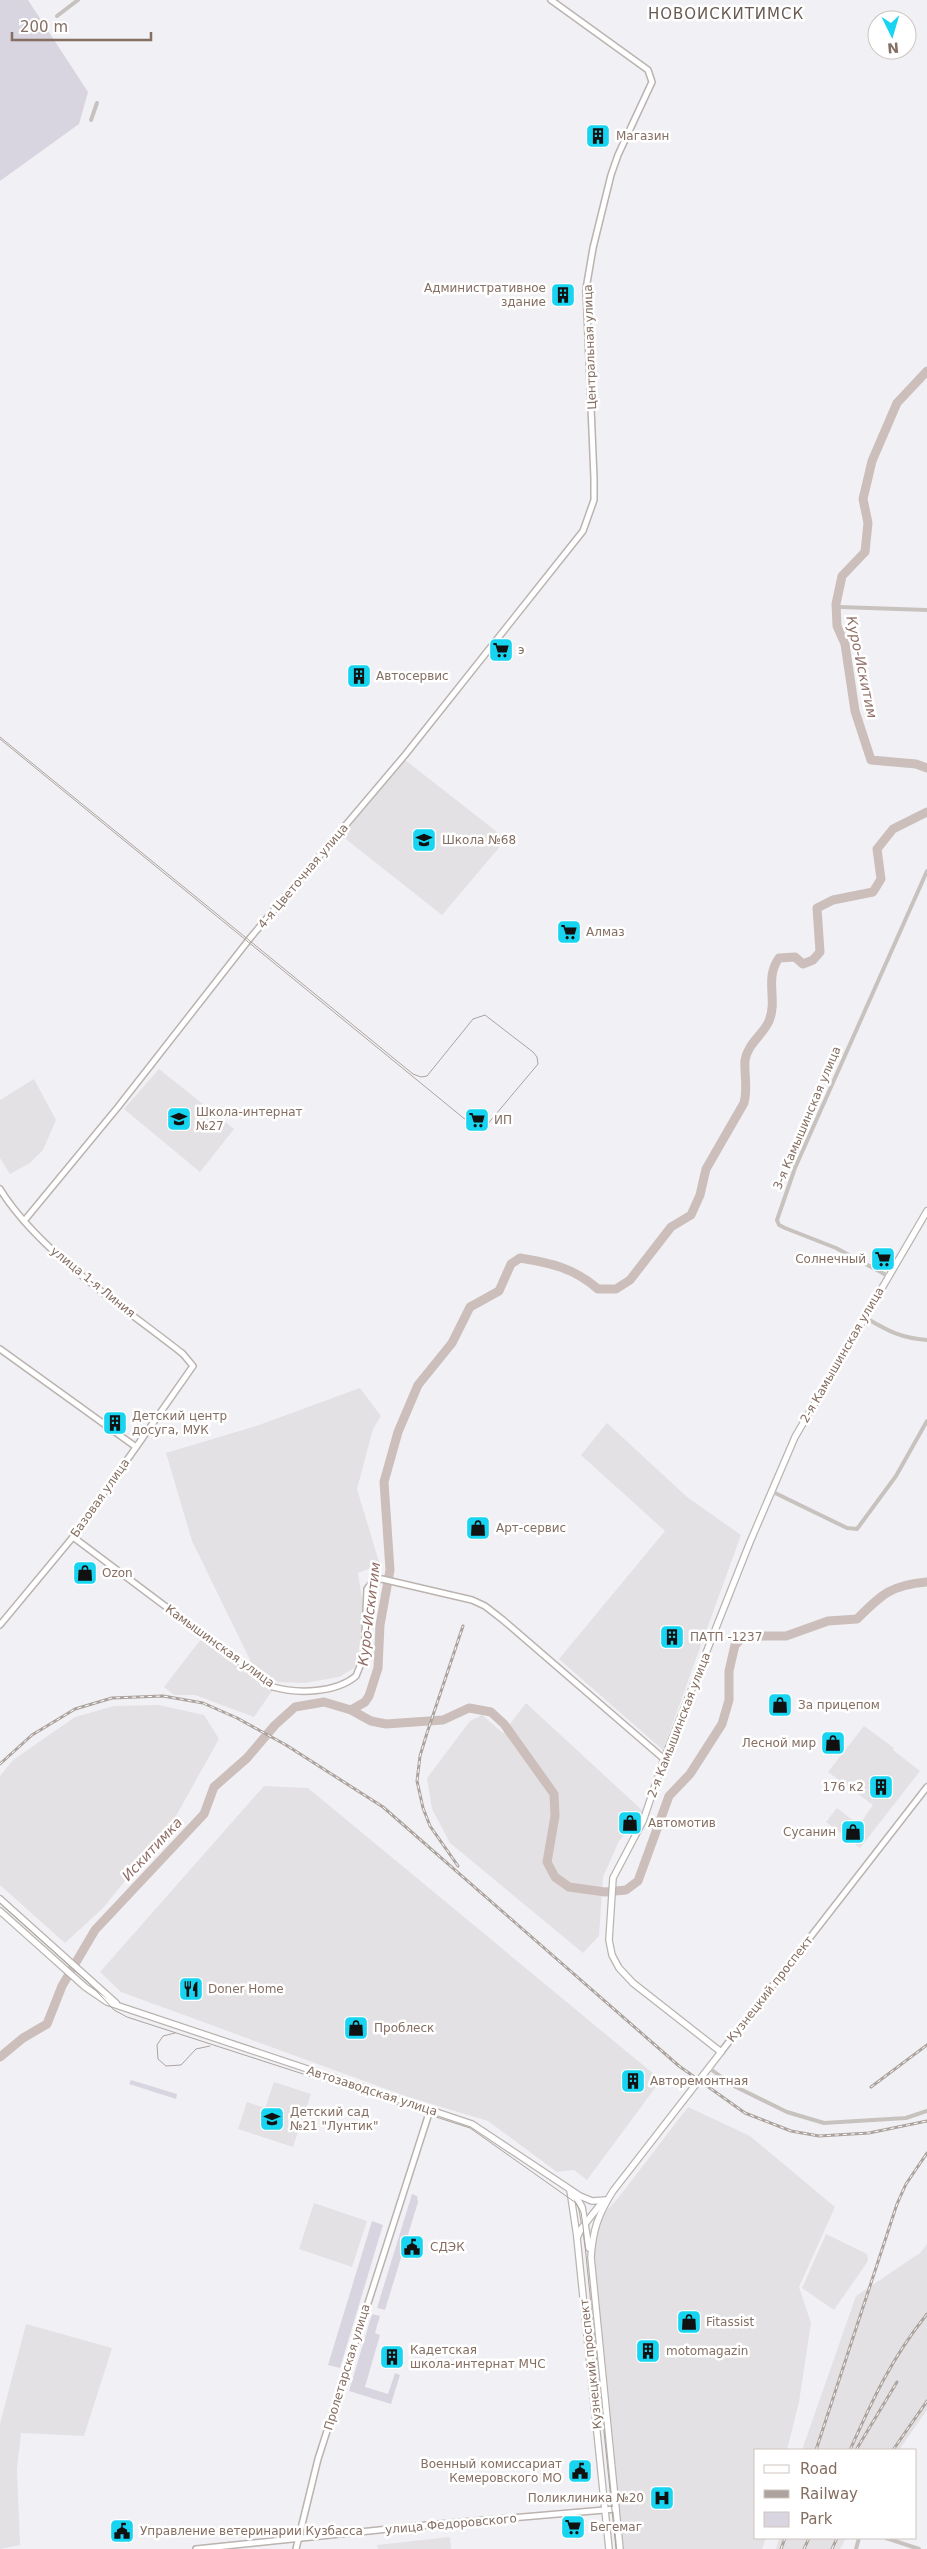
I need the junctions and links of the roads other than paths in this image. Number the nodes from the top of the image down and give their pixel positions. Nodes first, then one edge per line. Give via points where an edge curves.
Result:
1 (78, 0) edge
2 (551, 0) edge
3 (57, 16) dead end
4 (97, 103) dead end
5 (91, 120) dead end
6 (583, 531) joint
7 (840, 607) dead end
8 (927, 610) edge
9 (927, 871) edge
10 (0, 1190) edge
11 (927, 1212) edge
12 (24, 1221) junction
13 (888, 1276) junction
14 (866, 1318) junction
15 (926, 1338) edge
16 (0, 1349) edge
17 (193, 1366) joint
18 (927, 1421) edge
19 (136, 1447) junction
20 (771, 1491) junction
21 (73, 1537) junction
22 (0, 1625) edge
23 (664, 1759) junction
24 (927, 1787) edge
25 (0, 1899) edge
26 (0, 1910) edge
27 (124, 2008) junction
28 (721, 2052) junction
29 (709, 2068) junction
30 (430, 2110) junction
31 (927, 2111) edge
32 (571, 2191) junction
33 (606, 2200) junction
34 (586, 2223) junction
35 (577, 2238) junction
36 (591, 2257) junction
37 (605, 2509) junction
38 (616, 2509) junction
39 (299, 2539) junction
40 (889, 2539) edge
41 (902, 2539) edge
42 (903, 2543) junction
43 (196, 2549) edge
44 (296, 2549) edge
45 (609, 2549) edge
46 (620, 2549) edge
47 (919, 2549) edge

1 - 3 street
2 - 6 street, Центральная улица via 648,70 652,82 611,175 586,289 594,484 592,509
4 - 5 street
6 - 12 street, 4-я Цветочная улица via 405,756 251,937
7 - 8 street
9 - 13 street, 3-я Камышинская улица via 800,1155 777,1220 779,1225 836,1248
10 - 12 street, улица 1-я Линия
11 - 13 main road, 2-я Камышинская улица
12 - 17 street, улица 1-я Линия via 55,1252 183,1354
13 - 14 main road, 2-я Камышинская улица
14 - 15 street via 892,1333 913,1340
14 - 20 main road, 2-я Камышинская улица via 795,1437
16 - 19 street
17 - 19 street, Базовая улица
18 - 20 street via 896,1476 857,1529 847,1528
19 - 21 street, Базовая улица
20 - 23 main road, 2-я Камышинская улица
21 - 22 street, Базовая улица
21 - 23 street, Камышинская улица via 273,1687 292,1692 339,1685 356,1676 364,1656 367,1588 370,1582 382,1579 472,1600 484,1606
23 - 28 main road, 2-я Камышинская улица via 643,1821 613,1878 609,1940 619,1968 633,1983
24 - 28 street, Кузнецкий проспект
25 - 27 main road, Автозаводская улица
26 - 27 main road, Автозаводская улица via 85,1987 107,2002
27 - 30 main road, Автозаводская улица
28 - 29 main road, Кузнецкий проспект
29 - 31 street via 734,2086 787,2112 824,2123 906,2118
29 - 33 main road, Кузнецкий проспект
30 - 32 main road, Автозаводская улица via 486,2131
30 - 39 street, Пролетарская улица via 318,2459
32 - 33 main road, Автозаводская улица via 589,2200
32 - 34 main road via 580,2202
32 - 35 main road
33 - 34 main road, Кузнецкий проспект
33 - 36 main road, Кузнецкий проспект via 593,2230
34 - 35 main road, Кузнецкий проспект
34 - 36 main road
35 - 37 main road, Кузнецкий проспект
36 - 38 main road, Кузнецкий проспект
37 - 38 street, улица Федоровского
37 - 39 street, улица Федоровского
37 - 45 main road, Кузнецкий проспект
38 - 46 main road, Кузнецкий проспект
39 - 43 street, улица Федоровского
39 - 44 street, Пролетарская улица
40 - 42 street
41 - 42 street
42 - 47 street

